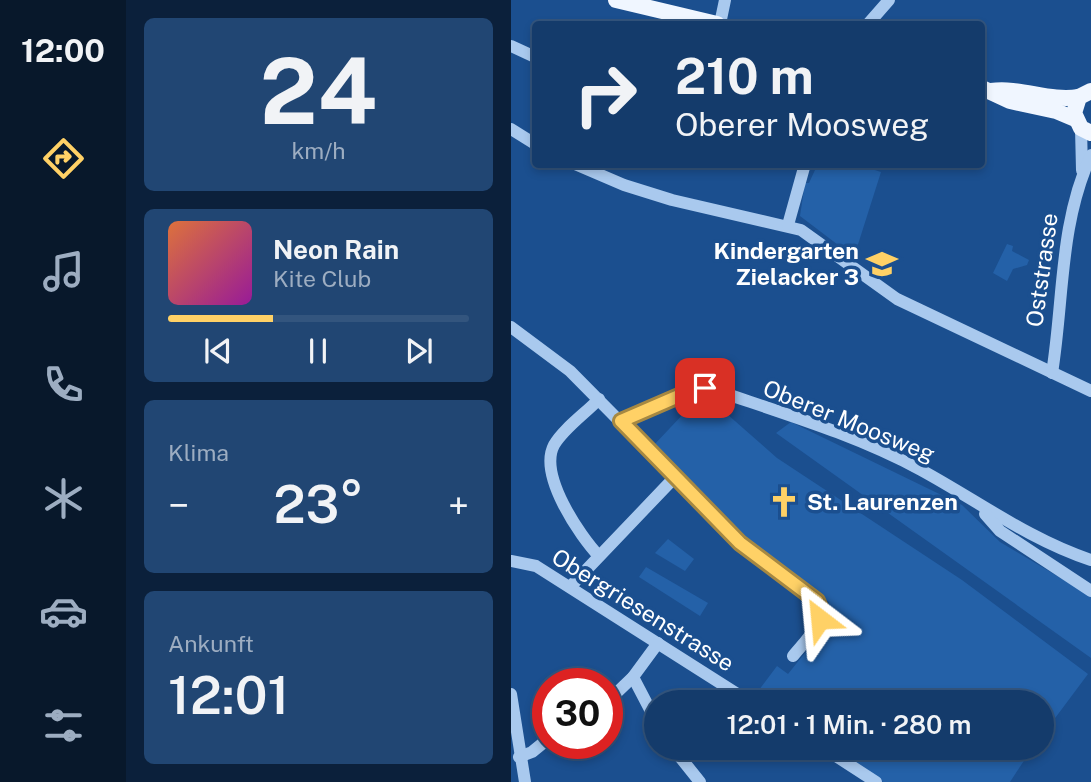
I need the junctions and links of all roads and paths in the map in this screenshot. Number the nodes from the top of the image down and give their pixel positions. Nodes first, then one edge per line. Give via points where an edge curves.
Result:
1 (616, 0) edge
2 (725, 0) edge
3 (889, 0) edge
4 (705, 21) edge
5 (719, 21) edge
6 (871, 21) edge
7 (511, 46) edge
8 (532, 56) edge
9 (986, 90) edge
10 (1088, 92) edge
11 (1082, 127) edge
12 (511, 129) edge
13 (532, 142) edge
14 (1091, 155) edge
15 (584, 168) edge
16 (804, 168) edge
17 (1082, 173) junction
18 (788, 225) junction
19 (511, 327) edge
20 (1052, 373) junction
21 (1091, 391) edge
22 (599, 399) junction
23 (621, 421) junction
24 (675, 477) junction
25 (981, 508) junction
26 (599, 556) junction
27 (1091, 560) edge
28 (511, 561) edge
29 (571, 587) junction
30 (1091, 590) edge
31 (658, 643) junction
32 (793, 656) dead end
33 (633, 677) junction
34 (623, 687) edge
35 (731, 690) edge
36 (511, 694) edge
37 (644, 698) edge
38 (532, 752) edge
39 (519, 757) junction
40 (683, 760) edge
41 (842, 760) edge
42 (517, 777) edge
43 (701, 782) edge
44 (876, 782) edge

1 - 4 main road
2 - 5 street
3 - 6 street
7 - 8 street
9 - 10 main road via 1010,88 1059,99
9 - 11 main road via 1010,101 1056,111
10 - 11 main road via 1074,107
11 - 17 street, Oststrasse
12 - 13 street
14 - 17 street, Oststrasse
15 - 18 street via 682,203
16 - 18 street
17 - 20 street, Oststrasse via 1061,270
18 - 20 street via 807,233 897,299
19 - 22 street
20 - 21 street
22 - 23 street
22 - 26 street via 552,451 566,512
23 - 24 street
23 - 25 street, Oberer Moosweg via 688,392 712,389 885,453
24 - 26 street
24 - 32 street via 740,543 817,601 820,619
25 - 27 street, Oberer Moosweg
25 - 30 street via 1000,531
26 - 29 street
28 - 29 street, Obergriesenstrasse via 536,566
29 - 31 street, Obergriesenstrasse
31 - 33 street
31 - 35 street, Obergriesenstrasse
33 - 34 street
33 - 37 street
36 - 39 street
38 - 39 street
39 - 42 street
40 - 43 street
41 - 44 street

